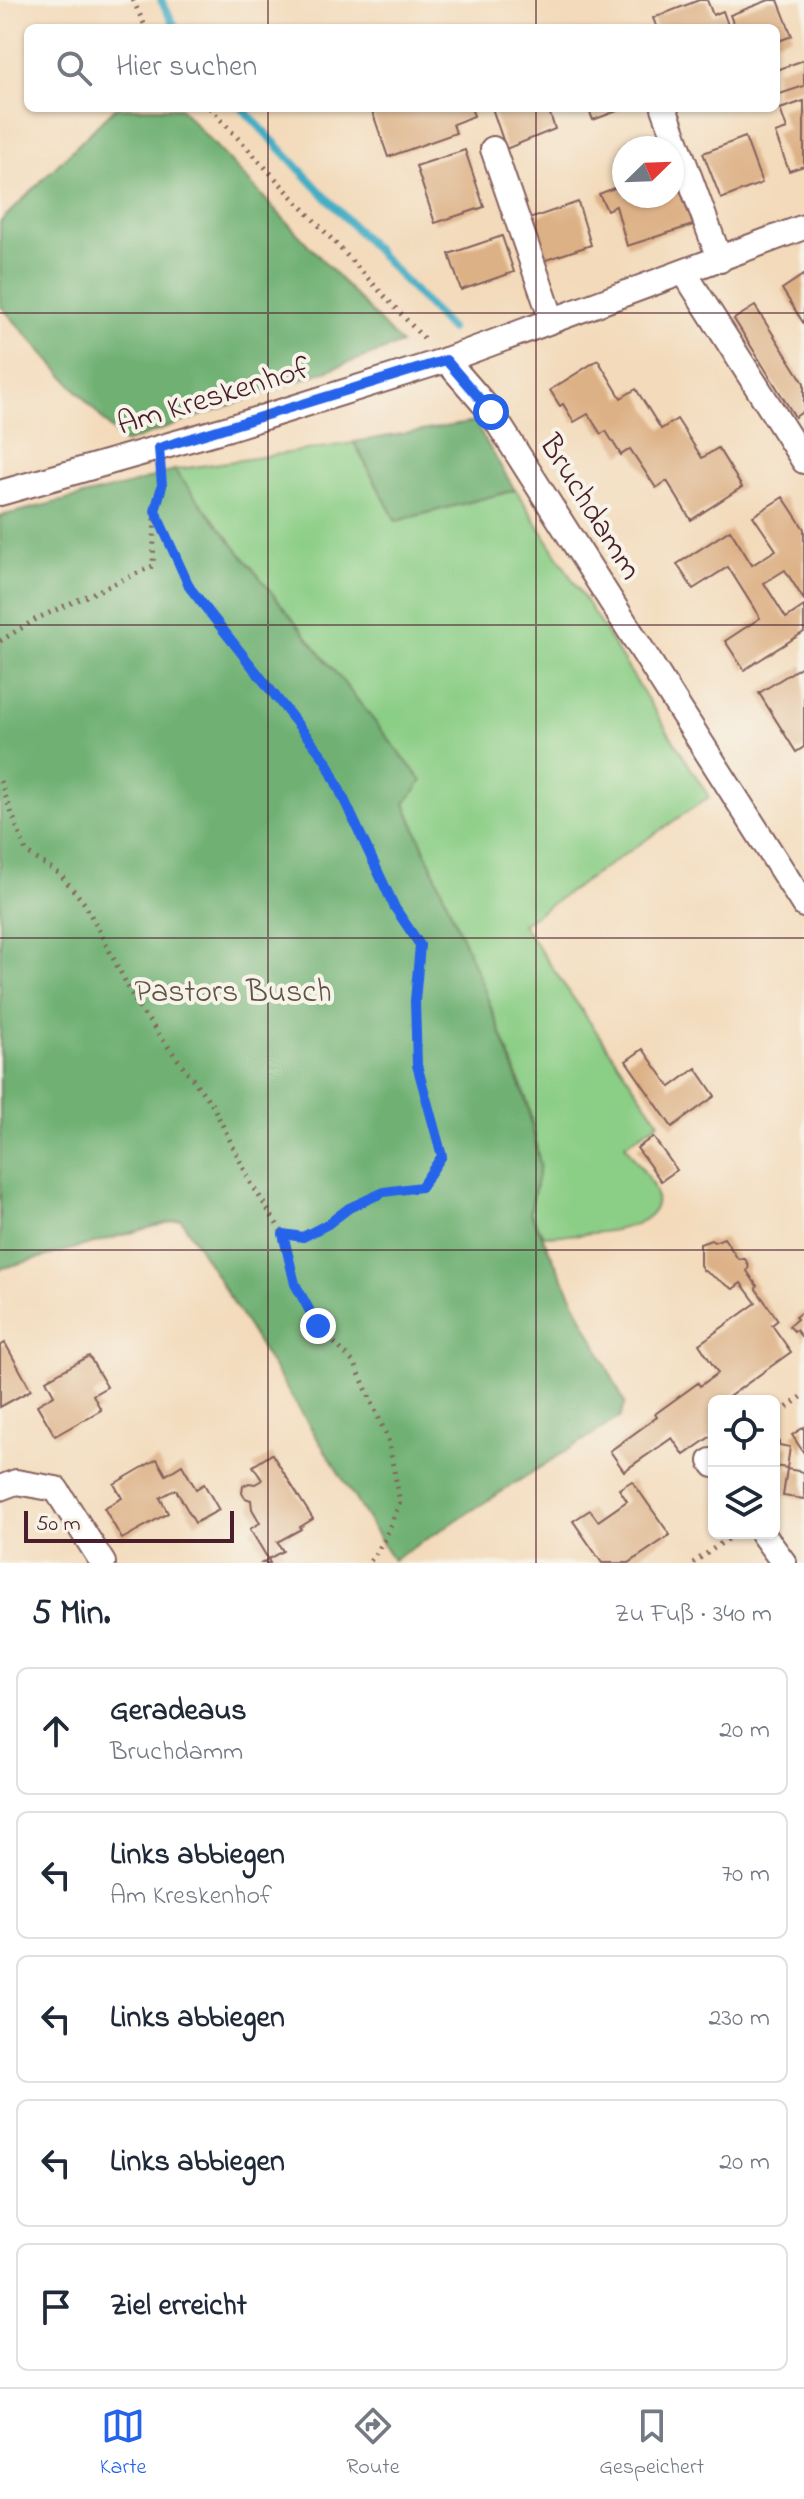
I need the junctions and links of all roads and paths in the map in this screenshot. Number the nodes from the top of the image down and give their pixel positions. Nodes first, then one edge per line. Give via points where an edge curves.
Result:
1 (133, 0) edge
2 (144, 24) edge
3 (214, 112) edge
4 (665, 112) edge
5 (493, 149) dead end
6 (804, 227) edge
7 (720, 260) junction
8 (684, 272) junction
9 (552, 320) junction
10 (446, 360) junction
11 (159, 448) junction
12 (804, 461) edge
13 (0, 493) edge
14 (155, 511) junction
15 (0, 641) edge
16 (0, 781) edge
17 (804, 905) edge
18 (283, 1234) junction
19 (804, 1395) edge
20 (780, 1413) edge
21 (0, 1488) edge
22 (727, 1539) edge
23 (766, 1539) edge
24 (103, 1563) edge
25 (369, 1563) edge
26 (693, 1563) edge
27 (784, 1563) edge

1 - 2 path
3 - 10 path
4 - 7 street
5 - 9 street
6 - 7 street, Am Kreskenhof
7 - 8 street, Am Kreskenhof
8 - 9 street, Am Kreskenhof
8 - 12 street
9 - 10 street, Am Kreskenhof
10 - 11 street, Am Kreskenhof
10 - 17 street, Bruchdamm via 491,412
11 - 13 street, Am Kreskenhof
11 - 14 path via 162,486
14 - 15 path via 153,566
14 - 18 path via 190,588 325,759 395,908 420,945 417,1065 442,1156 421,1187 372,1197 303,1237
16 - 18 path via 26,852 60,874 85,904 139,1008 213,1106
18 - 25 path via 295,1284 318,1326 355,1364 388,1439 400,1502
19 - 20 path
21 - 24 street via 16,1482 56,1489
22 - 26 path
23 - 27 street

